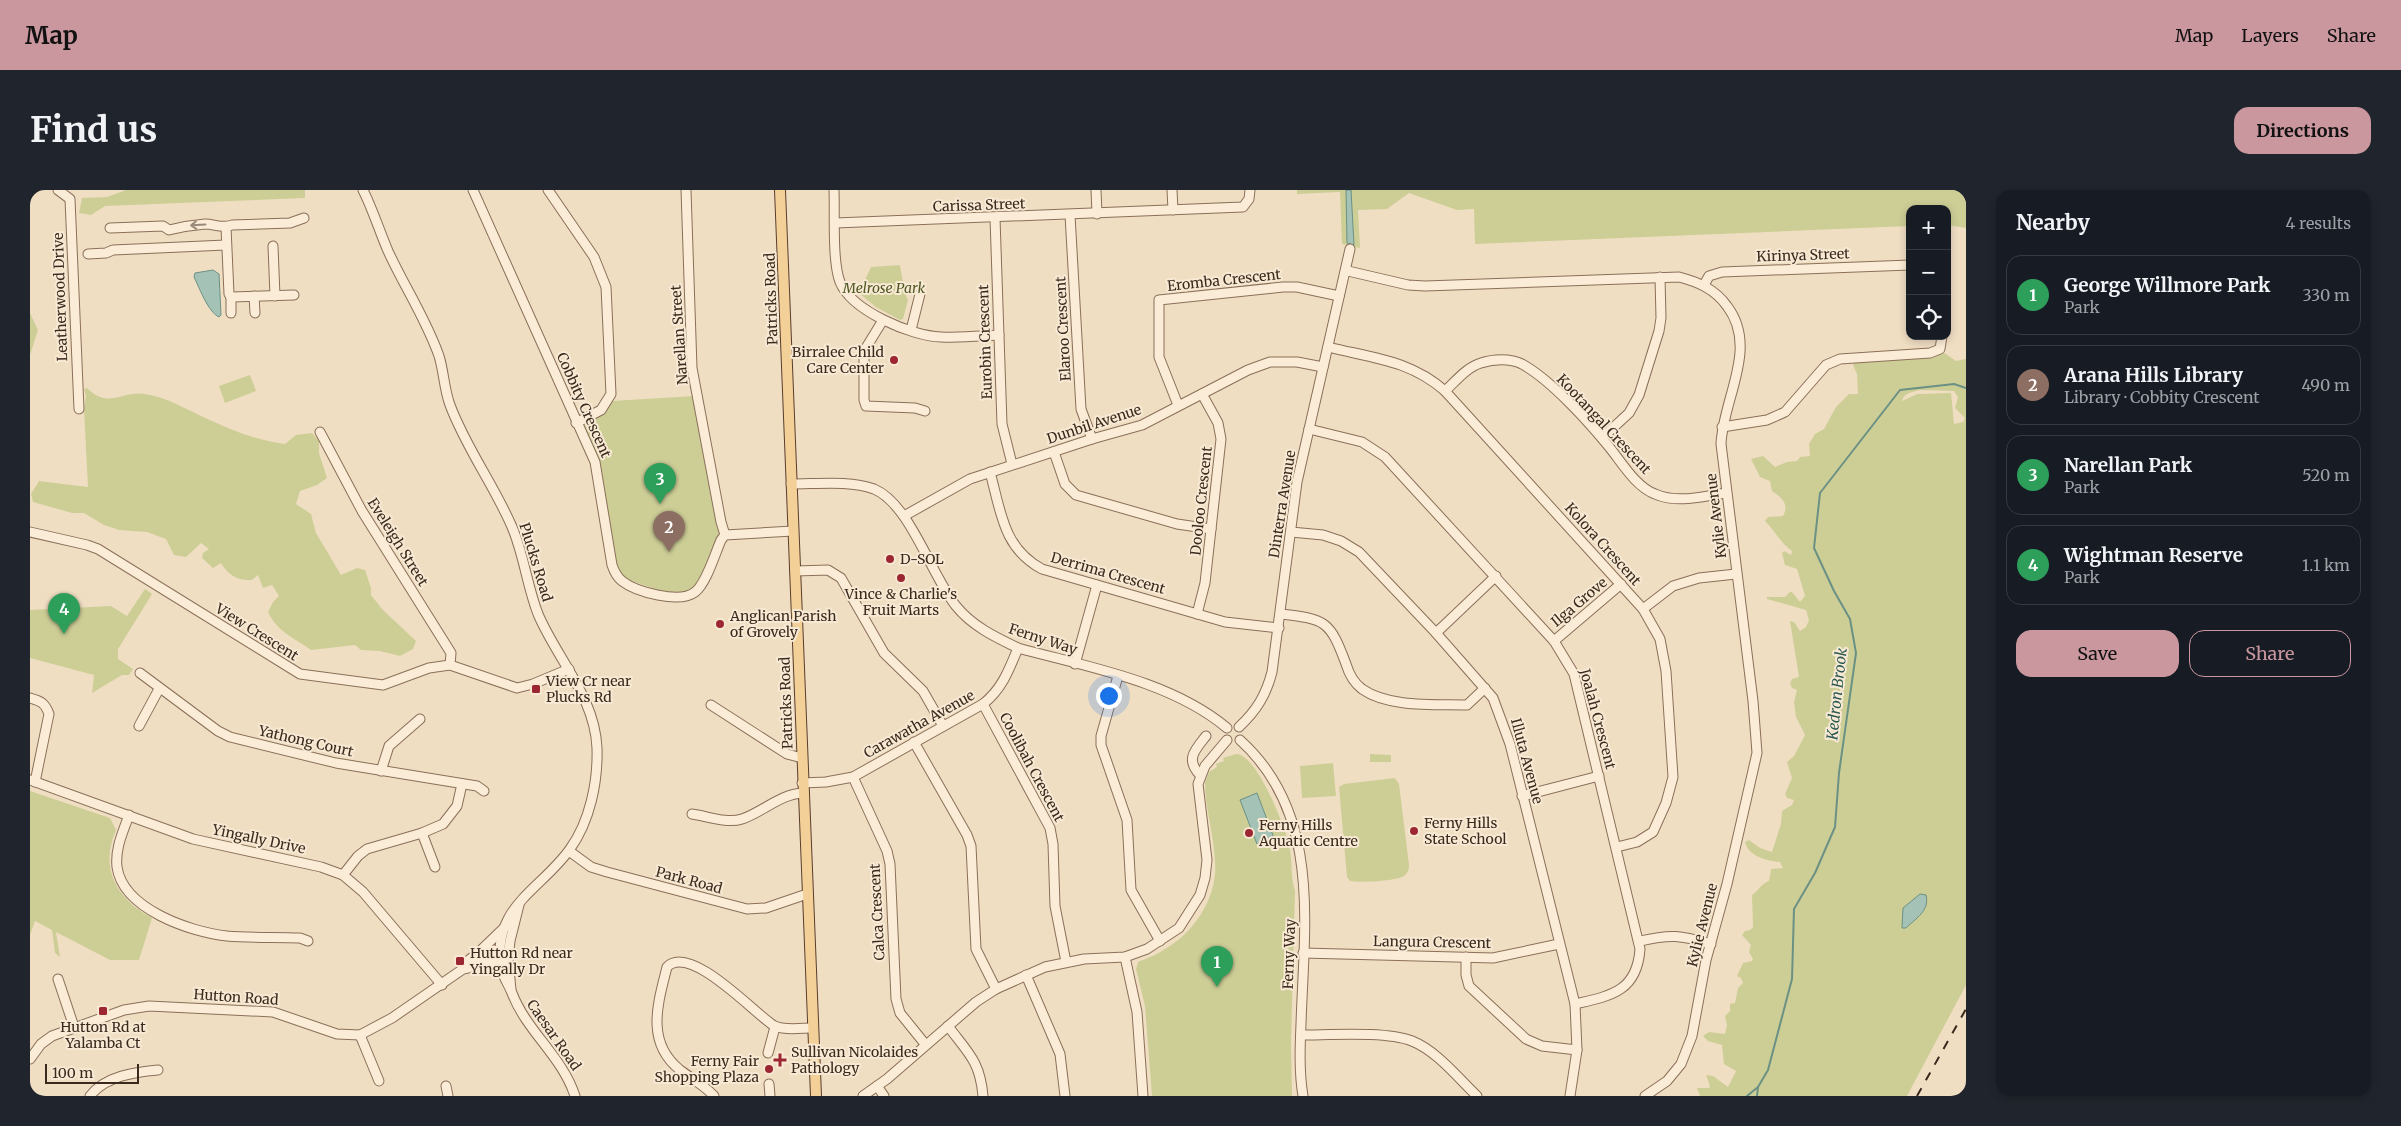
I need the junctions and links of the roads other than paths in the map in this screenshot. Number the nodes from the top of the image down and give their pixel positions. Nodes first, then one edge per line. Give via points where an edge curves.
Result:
1 (58, 190) edge
2 (363, 190) edge
3 (473, 190) edge
4 (548, 190) edge
5 (686, 190) edge
6 (780, 190) edge
7 (834, 190) edge
8 (1096, 190) edge
9 (1172, 190) edge
10 (1250, 190) edge
11 (1173, 210) junction
12 (1097, 214) junction
13 (1070, 215) junction
14 (304, 218) dead end
15 (995, 218) junction
16 (835, 223) junction
17 (110, 228) dead end
18 (226, 228) junction
19 (169, 230) junction
20 (226, 245) junction
21 (273, 246) dead end
22 (170, 248) junction
23 (1350, 249) dead end
24 (88, 254) dead end
25 (1906, 265) edge
26 (1345, 273) junction
27 (1660, 277) junction
28 (1704, 285) junction
29 (920, 294) dead end
30 (294, 295) dead end
31 (254, 296) junction
32 (275, 296) junction
33 (1339, 296) junction
34 (231, 297) junction
35 (231, 313) dead end
36 (254, 313) dead end
37 (883, 320) junction
38 (911, 330) junction
39 (999, 335) junction
40 (1941, 340) edge
41 (1328, 347) junction
42 (1323, 367) junction
43 (1445, 391) junction
44 (1202, 394) junction
45 (1178, 405) junction
46 (79, 410) dead end
47 (925, 411) dead end
48 (576, 423) junction
49 (1722, 426) junction
50 (1309, 429) junction
51 (320, 432) dead end
52 (1602, 438) junction
53 (1092, 439) junction
54 (1054, 452) junction
55 (1012, 464) junction
56 (990, 472) junction
57 (791, 484) junction
58 (1726, 493) junction
59 (904, 516) junction
60 (1211, 529) junction
61 (793, 531) junction
62 (30, 532) edge
63 (1291, 532) junction
64 (725, 535) junction
65 (795, 571) junction
66 (1736, 574) junction
67 (1496, 576) junction
68 (1097, 584) junction
69 (1621, 584) junction
70 (1643, 608) junction
71 (1197, 614) junction
72 (1281, 614) junction
73 (1279, 628) junction
74 (1436, 632) junction
75 (1554, 640) junction
76 (1018, 648) junction
77 (1075, 664) junction
78 (450, 665) junction
79 (568, 669) junction
80 (140, 673) dead end
81 (1118, 676) junction
82 (1485, 688) junction
83 (159, 689) junction
84 (30, 698) edge
85 (983, 704) junction
86 (710, 705) dead end
87 (420, 719) dead end
88 (140, 726) dead end
89 (944, 726) junction
90 (1239, 727) junction
91 (1227, 728) junction
92 (1206, 736) dead end
93 (1227, 740) junction
94 (1240, 740) junction
95 (914, 742) junction
96 (802, 758) junction
97 (381, 771) junction
98 (1200, 775) junction
99 (1599, 776) junction
100 (853, 777) junction
101 (32, 781) edge
102 (462, 784) junction
103 (802, 788) junction
104 (484, 791) dead end
105 (1522, 796) junction
106 (692, 814) dead end
107 (129, 815) junction
108 (422, 833) junction
109 (1617, 847) junction
110 (569, 851) junction
111 (435, 867) dead end
112 (343, 875) junction
113 (807, 894) junction
114 (519, 905) junction
115 (505, 927) junction
116 (308, 940) dead end
117 (1160, 941) junction
118 (1640, 941) junction
119 (1559, 944) junction
120 (1711, 944) junction
121 (504, 952) junction
122 (1303, 953) junction
123 (1125, 957) junction
124 (1466, 957) junction
125 (476, 959) junction
126 (1066, 962) junction
127 (502, 972) junction
128 (1026, 974) junction
129 (58, 979) dead end
130 (442, 985) junction
131 (996, 988) junction
132 (511, 990) junction
133 (1575, 1004) junction
134 (948, 1026) junction
135 (74, 1027) junction
136 (775, 1027) junction
137 (812, 1028) junction
138 (360, 1035) junction
139 (1301, 1035) junction
140 (925, 1044) junction
141 (1576, 1050) junction
142 (768, 1053) dead end
143 (30, 1059) edge
144 (158, 1070) dead end
145 (379, 1081) dead end
146 (769, 1084) dead end
147 (446, 1086) dead end
148 (877, 1086) junction
149 (90, 1096) edge
150 (448, 1096) edge
151 (574, 1096) edge
152 (714, 1096) edge
153 (770, 1096) edge
154 (816, 1096) edge
155 (863, 1096) edge
156 (884, 1096) edge
157 (983, 1096) edge
158 (1065, 1096) edge
159 (1143, 1096) edge
160 (1303, 1096) edge
161 (1477, 1096) edge
162 (1570, 1096) edge
163 (1645, 1096) edge

1 - 46 street, Leatherwood Drive via 70,199
2 - 79 street, Plucks Road via 387,249 439,356 449,403 512,526 539,617
3 - 48 street, Cobbity Crescent
4 - 48 street via 594,257 606,287 611,394 601,410
5 - 64 street, Narellan Street via 692,368
6 - 57 main road, Patricks Road
7 - 16 street
8 - 12 street
9 - 11 street
10 - 11 street, Carissa Street via 1249,199 1243,207
11 - 12 street, Carissa Street
12 - 13 street, Carissa Street
13 - 15 street, Carissa Street
13 - 53 street, Elaroo Crescent via 1081,409
14 - 18 street via 290,223 232,225
15 - 16 street, Carissa Street
15 - 39 street, Eurobin Crescent
16 - 37 street via 838,272 845,291
17 - 19 street via 163,226
18 -> 19 street via 208,224
18 - 20 street
19 - 22 street
20 - 22 street
20 - 34 street via 228,294
21 - 32 street
22 - 24 street
23 - 26 street, Dinterra Avenue
25 - 28 street, Kirinya Street via 1722,272 1709,276
26 - 27 street, Kylie Avenue via 1425,286
26 - 33 street, Dinterra Avenue
27 - 28 street, Kylie Avenue via 1679,277
27 - 52 street via 1659,331 1639,395 1629,413
28 - 49 street, Kylie Avenue via 1715,292 1733,314 1741,346
29 - 38 street
30 - 32 street
31 - 32 street
31 - 34 street
31 - 36 street
33 - 41 street, Dinterra Avenue
33 - 45 street, Eromba Crescent via 1283,287 1159,300 1159,357
34 - 35 street
37 - 38 street
37 - 47 street via 864,351 866,406
38 - 39 street via 940,337
39 - 55 street, Eurobin Crescent via 1002,424
40 - 49 street via 1940,348 1930,353 1840,358 1826,365 1785,412 1767,420
41 - 42 street, Dinterra Avenue
41 - 43 street, Kolora Crescent via 1408,366 1430,377
42 - 44 street, Dunbil Avenue via 1297,362 1270,362
42 - 50 street, Dinterra Avenue
43 - 52 street, Kootangal Crescent via 1479,363 1498,359 1520,363 1548,383
43 - 69 street, Kolora Crescent
44 - 45 street, Dunbil Avenue
44 - 60 street, Dooloo Crescent via 1218,423 1221,439
45 - 53 street, Dunbil Avenue via 1142,425
48 - 64 street, Cobbity Crescent via 598,471 613,568 625,583 667,598 690,595 701,586
49 - 58 street, Kylie Avenue
50 - 63 street, Dinterra Avenue via 1297,482
50 - 67 street, Joalah Crescent via 1362,442 1386,457
51 - 78 street, Eveleigh Street via 362,511 451,653
52 - 58 street, Kootangal Crescent via 1632,476 1653,494 1674,500
53 - 54 street, Dunbil Avenue
54 - 55 street, Dunbil Avenue
54 - 60 street via 1065,484 1076,495 1177,524
55 - 56 street, Dunbil Avenue
56 - 59 street, Dunbil Avenue via 970,479
56 - 68 street, Derrima Crescent via 1010,539 1027,561 1042,569
57 - 59 street, Ferny Way via 872,488 889,498
57 - 61 main road, Patricks Road
58 - 66 street, Kylie Avenue
59 - 76 street, Ferny Way via 957,607 975,624
60 - 71 street, Dooloo Crescent via 1206,583
61 - 64 street
61 - 65 main road, Patricks Road
62 - 78 street, View Crescent via 98,549 300,674 383,685 429,668
63 - 72 street, Dinterra Avenue
63 - 74 street, Illuta Avenue via 1323,535 1359,552
65 - 89 street via 828,570 837,574 884,653 923,690
65 - 96 main road, Patricks Road
66 - 70 street via 1699,578 1674,586
66 - 120 street, Kylie Avenue via 1757,753
67 - 74 street
67 - 75 street, Joalah Crescent
68 - 71 street, Derrima Crescent
68 - 77 street
69 - 70 street, Kolora Crescent
69 - 75 street, Ilga Grove
70 - 109 street, Kolora Crescent via 1660,639 1673,777 1653,832 1637,842
71 - 73 street, Derrima Crescent via 1225,622
72 - 73 street, Dinterra Avenue
72 - 82 street via 1317,620 1328,628 1338,642 1351,678 1369,693 1411,704 1467,704
73 - 90 street, Dinterra Avenue via 1266,694 1253,714
74 - 82 street, Illuta Avenue
75 - 99 street, Joalah Crescent via 1574,674
76 - 77 street, Ferny Way
76 - 85 street, Carawatha Avenue via 1002,685
77 - 81 street, Ferny Way
78 - 79 street, View Crescent via 517,688
79 - 110 street, Plucks Road via 590,712 597,746 588,811
80 - 83 street, Yathong Court
81 - 91 street, Ferny Way via 1165,690 1211,714
81 - 117 street via 1101,745 1127,820 1131,890
82 - 105 street, Illuta Avenue via 1503,721
83 - 88 street
83 - 97 street, Yathong Court via 230,737
84 - 101 street via 42,701 49,714
85 - 89 street, Carawatha Avenue
85 - 126 street, Coolibah Crescent via 1050,828 1055,906
86 - 96 street via 787,754
87 - 97 street via 389,746
89 - 95 street, Carawatha Avenue
90 - 91 street
90 - 94 street via 1242,733
91 - 93 street via 1224,734
92 - 98 street via 1192,758 1193,767
93 - 94 street via 1234,743
93 - 98 street
94 - 122 street, Ferny Way via 1268,772 1296,830 1304,884
95 - 100 street, Carawatha Avenue
95 - 131 street via 971,846 976,949
96 - 103 main road, Patricks Road
97 - 102 street, Yathong Court
98 - 117 street via 1198,793 1207,860 1205,878 1200,895 1179,928
99 - 105 street
99 - 109 street, Joalah Crescent
100 - 103 street, Carawatha Avenue
100 - 140 street, Calca Crescent via 890,864 896,998 900,1013
101 - 107 street, Yingally Drive
102 - 104 street, Yathong Court via 477,786
102 - 108 street via 452,814 442,824
103 - 106 street, Carawatha Avenue via 742,819
103 - 113 main road, Patricks Road
105 - 119 street, Illuta Avenue
107 - 112 street, Yingally Drive via 193,839 321,867
107 - 116 street via 118,848 117,867 124,885 142,905 187,926 214,934
108 - 111 street
108 - 112 street via 367,849
109 - 118 street, Joalah Crescent
110 - 113 street, Park Road via 607,872 747,909 766,908
110 - 114 street, Plucks Road via 533,886
112 - 130 street, Yingally Drive via 363,892
113 - 137 main road, Patricks Road
114 - 115 street, Plucks Road
114 - 121 street, Plucks Road
115 - 121 street, Plucks Road
115 - 125 street
117 - 123 street
118 - 120 street via 1681,935
118 - 133 street, Joalah Crescent via 1640,958 1630,981 1614,994
119 - 124 street, Langura Crescent via 1500,958
119 - 133 street, Illuta Avenue
120 - 163 street, Kylie Avenue via 1692,1036 1681,1064 1668,1081
121 - 125 street
121 - 127 street, Caesar Road
121 - 132 street, Caesar Road
122 - 124 street, Langura Crescent
122 - 139 street, Ferny Way
123 - 126 street
123 - 159 street via 1136,1012
124 - 141 street via 1469,986 1526,1039 1542,1046
125 - 127 street via 488,962
125 - 130 street
126 - 128 street
127 - 132 street, Caesar Road
128 - 131 street
128 - 158 street via 1060,1054
129 - 135 street
130 - 138 street
131 - 134 street
132 - 151 street, Caesar Road via 522,1015 563,1068
133 - 141 street, Illuta Avenue
134 - 140 street
134 - 157 street via 975,1060
135 - 138 street, Hutton Road via 124,1010 149,1006 273,1012 337,1034
135 - 143 street, Hutton Road via 46,1040
136 - 137 street
136 - 142 street
136 - 152 street via 703,969 676,962 667,967 656,1012 663,1048 681,1070
137 - 154 main road, Patricks Road
138 - 145 street
139 - 160 street, Ferny Way
139 - 161 street via 1390,1036 1412,1041 1429,1052
140 - 148 street
141 - 162 street, Illuta Avenue
144 - 149 street via 137,1072 106,1082
146 - 153 street
147 - 150 street
148 - 155 street
148 - 156 street

